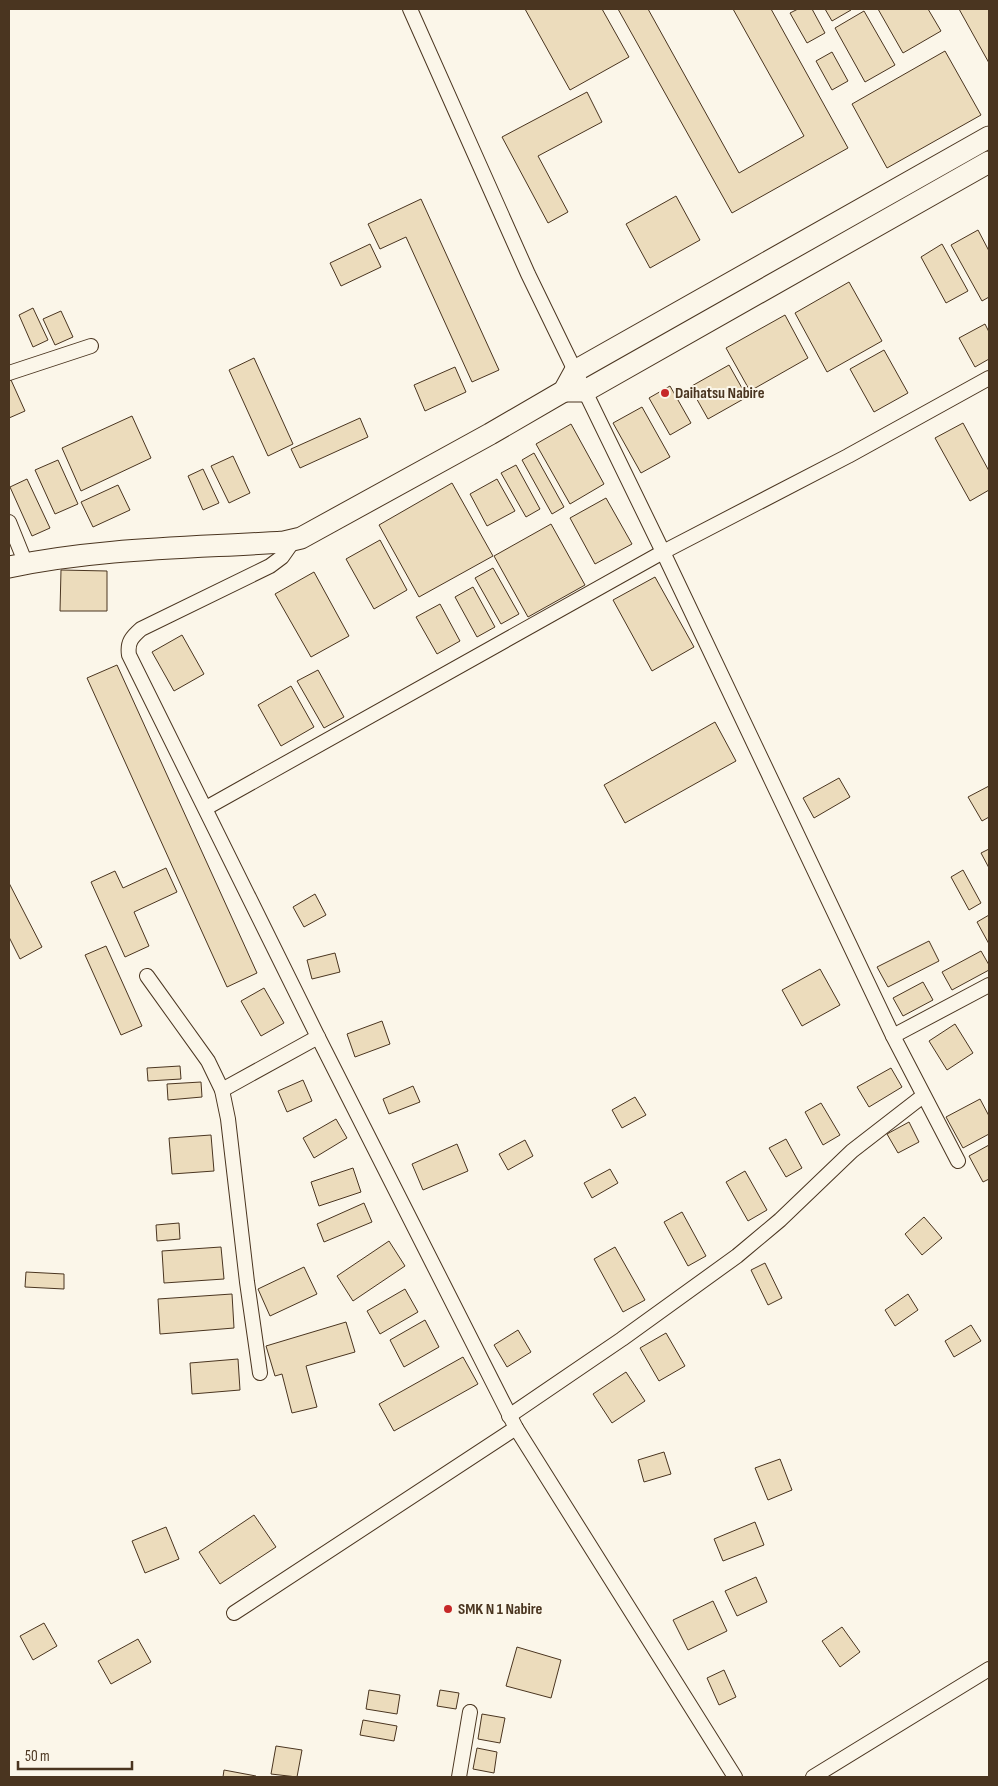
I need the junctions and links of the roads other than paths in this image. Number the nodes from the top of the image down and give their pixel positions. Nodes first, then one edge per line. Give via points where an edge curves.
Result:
1 (410, 9) edge
2 (989, 137) edge
3 (989, 162) edge
4 (91, 346) dead end
5 (575, 371) junction
6 (9, 373) edge
7 (989, 378) edge
8 (564, 390) junction
9 (585, 391) junction
10 (9, 522) edge
11 (294, 540) junction
12 (664, 552) junction
13 (18, 565) edge
14 (206, 808) junction
15 (147, 976) dead end
16 (989, 984) edge
17 (893, 1036) junction
18 (318, 1037) junction
19 (222, 1090) junction
20 (923, 1096) junction
21 (958, 1161) dead end
22 (260, 1373) dead end
23 (512, 1422) junction
24 (234, 1613) dead end
25 (989, 1669) edge
26 (470, 1712) dead end
27 (459, 1777) edge
28 (735, 1777) edge
29 (813, 1777) edge

1 - 5 street via 528,274
2 - 5 main road
3 - 9 main road
4 - 6 street
5 - 8 main road
5 - 9 street
7 - 12 street
8 - 9 main road
8 - 11 main road via 310,534
9 - 12 street
10 - 13 street
11 - 13 main road via 126,550
11 - 14 street via 270,566 141,629 129,643 129,655
12 - 14 street
12 - 17 street
14 - 18 street
15 - 19 street via 208,1061
16 - 17 street
17 - 20 street
18 - 19 street
18 - 23 street
19 - 22 street
20 - 21 street
20 - 23 street via 846,1155 751,1245
23 - 24 street
23 - 28 street
25 - 29 street
26 - 27 street

